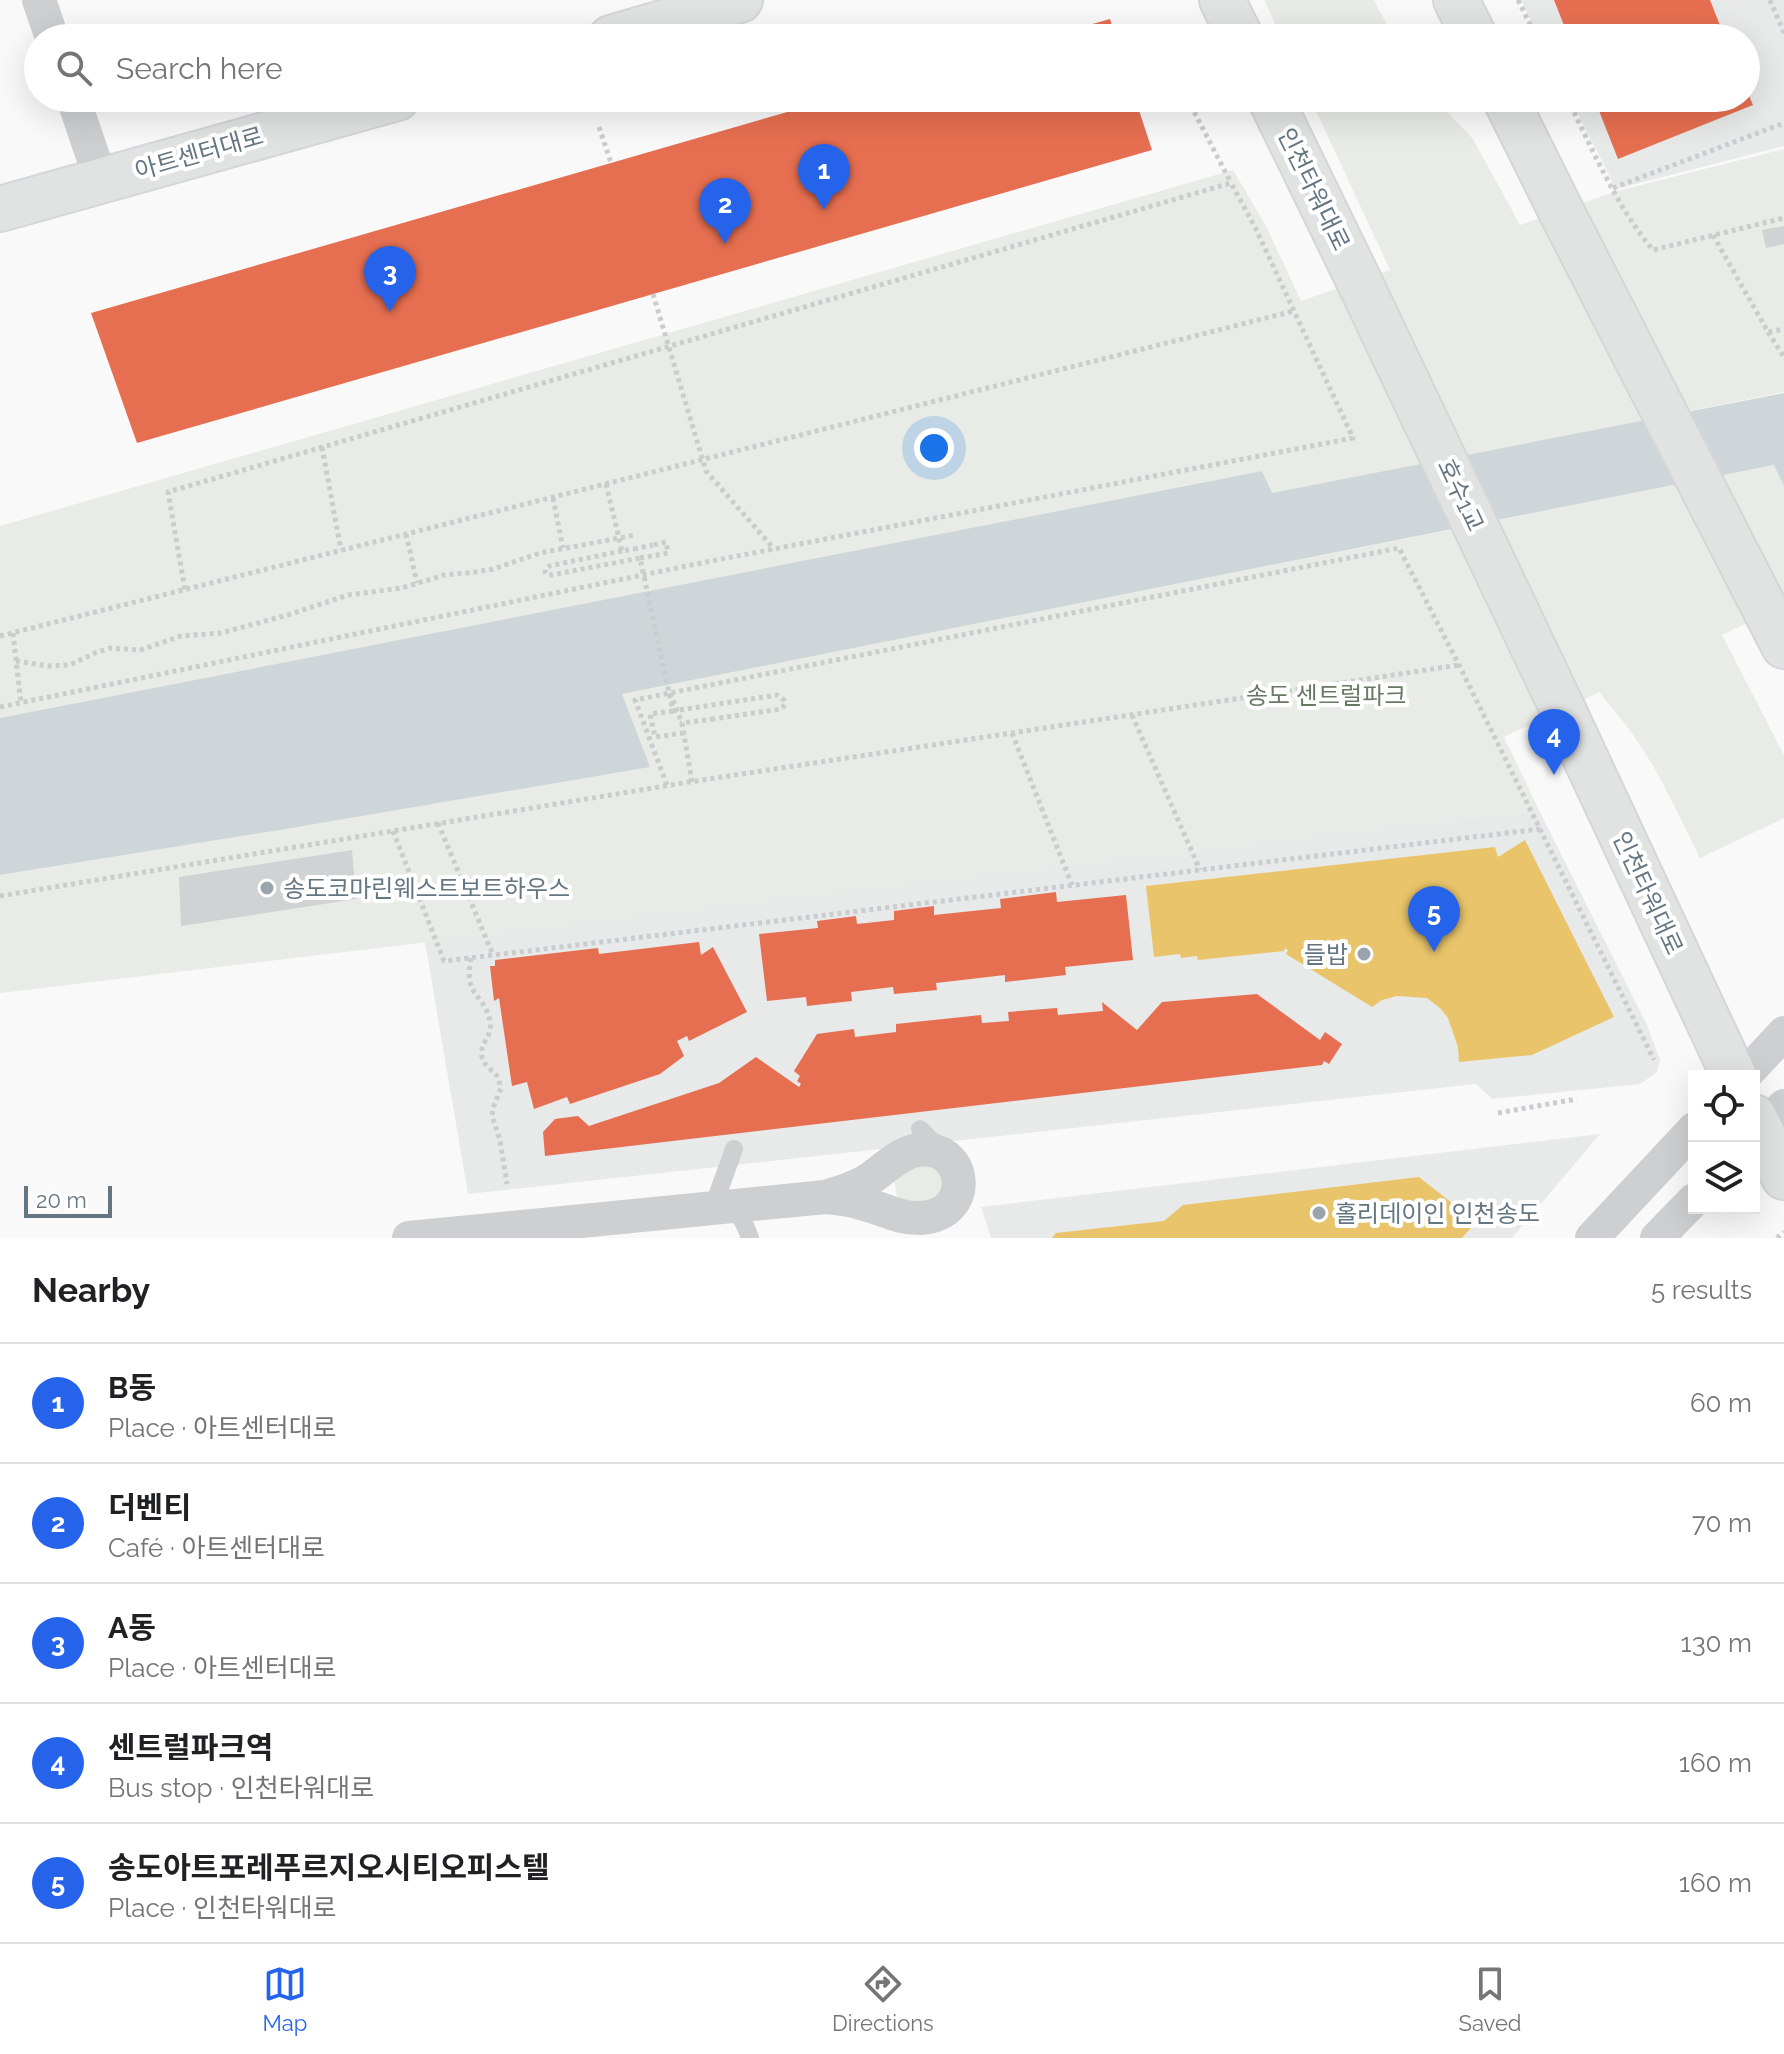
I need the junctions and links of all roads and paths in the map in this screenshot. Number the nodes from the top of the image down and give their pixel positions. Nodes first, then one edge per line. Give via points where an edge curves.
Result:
1 (39, 0) edge
2 (737, 0) edge
3 (1222, 0) edge
4 (1456, 0) edge
5 (1518, 0) edge
6 (1770, 0) edge
7 (47, 24) edge
8 (657, 24) edge
9 (1234, 24) edge
10 (1468, 24) edge
11 (1530, 24) edge
12 (1784, 33) edge
13 (78, 112) edge
14 (346, 112) edge
15 (1194, 112) edge
16 (1277, 112) edge
17 (1512, 112) edge
18 (1574, 112) edge
19 (1784, 123) edge
20 (599, 127) dead end
21 (611, 163) dead end
22 (101, 180) junction
23 (1231, 183) junction
24 (1613, 188) junction
25 (0, 209) edge
26 (1784, 218) edge
27 (1713, 235) junction
28 (1359, 281) joint
29 (653, 294) dead end
30 (1294, 311) junction
31 (1784, 329) edge
32 (1768, 332) junction
33 (669, 347) junction
34 (1784, 357) edge
35 (322, 447) junction
36 (703, 459) junction
37 (606, 484) junction
38 (553, 498) junction
39 (406, 534) junction
40 (635, 535) dead end
41 (619, 538) junction
42 (563, 548) junction
43 (774, 549) junction
44 (341, 550) junction
45 (622, 551) junction
46 (640, 558) junction
47 (417, 583) junction
48 (185, 590) junction
49 (1776, 630) edge
50 (13, 633) junction
51 (0, 636) edge
52 (16, 661) junction
53 (1459, 665) junction
54 (670, 693) junction
55 (21, 703) junction
56 (0, 707) edge
57 (1563, 710) joint
58 (673, 711) junction
59 (1132, 715) junction
60 (682, 723) junction
61 (684, 733) junction
62 (1012, 733) junction
63 (692, 782) junction
64 (667, 785) junction
65 (438, 823) junction
66 (1540, 829) junction
67 (393, 831) junction
68 (1200, 870) junction
69 (1072, 885) junction
70 (0, 896) edge
71 (493, 955) junction
72 (471, 958) junction
73 (1784, 1033) edge
74 (1654, 1060) dead end
75 (1731, 1070) edge
76 (1750, 1070) edge
77 (1577, 1099) dead end
78 (1498, 1113) dead end
79 (1763, 1123) edge
80 (920, 1129) dead end
81 (1688, 1135) edge
82 (734, 1149) dead end
83 (951, 1161) junction
84 (1784, 1177) edge
85 (507, 1184) dead end
86 (825, 1197) junction
87 (778, 1201) junction
88 (1688, 1206) edge
89 (716, 1207) junction
90 (1784, 1232) edge
91 (446, 1236) edge
92 (409, 1238) edge
93 (750, 1238) edge
94 (757, 1238) edge
95 (1592, 1238) edge
96 (1657, 1238) edge
97 (1777, 1238) edge

1 - 7 street
2 - 8 main road
3 - 9 main road
4 - 10 main road
5 - 11 path
6 - 12 path
13 - 22 street
14 - 22 main road, 아트센터대로
15 - 23 path
16 - 28 main road, 인천타워대로
17 - 49 main road, bridge
18 - 24 path
19 - 24 path
20 - 21 path
22 - 25 main road, 아트센터대로
23 - 30 path
23 - 33 path
24 - 27 path via 1653,250
26 - 27 path
27 - 32 path
28 - 57 main road, 호수1교, bridge
29 - 33 path
30 - 36 path
30 - 43 path via 1353,438
31 - 32 path
32 - 34 path
33 - 35 path
33 - 36 path
35 - 44 path
35 - 48 path via 168,492
36 - 37 path
36 - 43 path via 706,471
37 - 38 path
37 - 41 path
38 - 39 path
38 - 42 path
39 - 44 path
39 - 47 path
40 - 41 path
41 - 42 path
41 - 45 path
42 - 47 path
43 - 55 path
44 - 48 path
45 - 46 path, bridge via 666,542 668,553
45 - 46 path, bridge via 549,566 545,572
46 - 58 path, bridge
47 - 52 path via 348,595 221,633 181,636 140,650 110,648 70,665
48 - 50 path
50 - 51 path
50 - 52 path
52 - 55 path
53 - 54 path via 1399,548
53 - 59 path
53 - 66 path
54 - 60 path
54 - 64 path via 635,700
55 - 56 path
57 - 75 main road, 인천타워대로
58 - 60 path, bridge via 777,695 784,700 781,709
58 - 61 path via 650,714 655,737
59 - 62 path
59 - 68 path
60 - 61 path
61 - 63 path
62 - 63 path
62 - 69 path
63 - 64 path
64 - 65 path
65 - 67 path
65 - 71 path
66 - 68 path
66 - 74 path
67 - 70 path
67 - 72 path via 444,961
68 - 69 path
69 - 71 path
71 - 72 path
72 - 85 path via 470,986 486,1008 491,1032 482,1056 501,1088 492,1116
73 - 76 street
77 - 78 path
79 - 84 main road
80 - 83 lane
81 - 95 street
82 - 89 lane
83 - 86 street via 934,1151 916,1150 866,1182
83 - 86 street via 959,1193 945,1211 932,1216 909,1218
86 - 87 street
87 - 89 street
87 - 94 lane via 761,1209
88 - 96 street
89 - 91 street
89 - 93 lane via 740,1216
90 - 97 path
91 - 92 street

